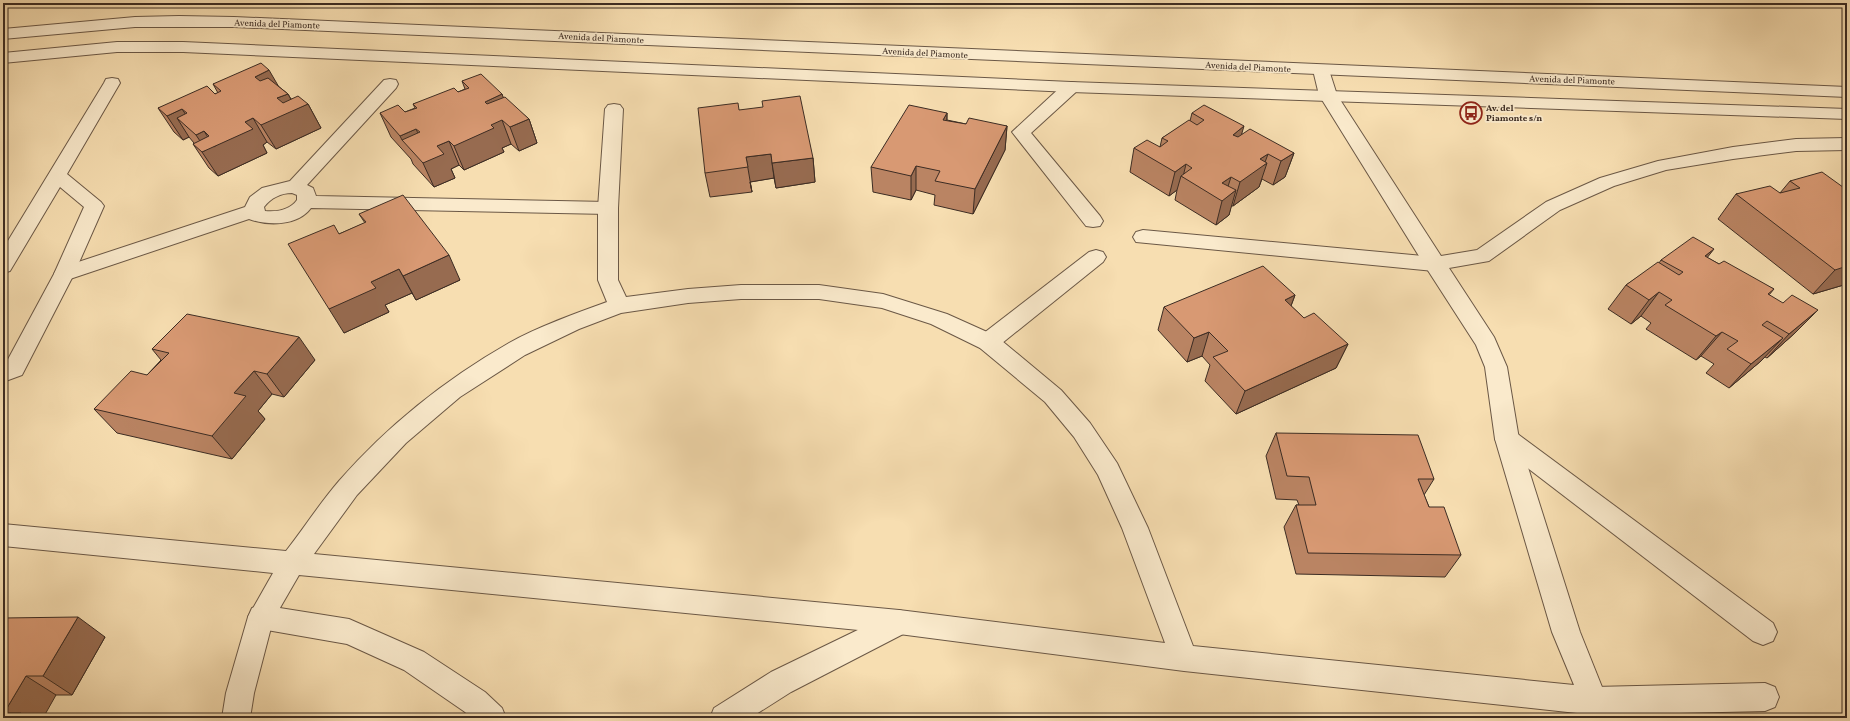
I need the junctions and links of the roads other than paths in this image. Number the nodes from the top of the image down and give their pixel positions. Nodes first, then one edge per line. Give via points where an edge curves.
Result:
1 (3, 34) edge
2 (3, 58) edge
3 (1321, 70) junction
4 (112, 83) dead end
5 (390, 84) dead end
6 (1071, 87) junction
7 (1847, 92) edge
8 (1328, 95) junction
9 (614, 109) dead end
10 (1847, 114) edge
11 (1847, 144) edge
12 (57, 174) junction
13 (300, 194) junction
14 (608, 208) junction
15 (254, 211) junction
16 (1093, 221) dead end
17 (1143, 237) dead end
18 (1096, 257) dead end
19 (1434, 264) junction
20 (3, 266) edge
21 (64, 274) junction
22 (619, 306) junction
23 (988, 342) junction
24 (3, 374) edge
25 (1507, 439) junction
26 (3, 535) edge
27 (293, 562) junction
28 (261, 617) junction
29 (899, 622) junction
30 (1764, 632) dead end
31 (1184, 658) junction
32 (1765, 697) dead end
33 (1599, 709) edge
34 (236, 718) edge
35 (492, 718) edge
36 (724, 718) edge

1 - 3 street, Avenida del Piamonte via 135,22 195,21
2 - 6 street via 117,47 183,47
3 - 7 street, Avenida del Piamonte
3 - 8 street
4 - 12 street
5 - 13 street
6 - 8 street
6 - 16 street via 1021,132
8 - 10 street
8 - 19 street
9 - 14 street
11 - 19 street via 1796,145 1733,152 1664,165 1607,182 1553,206 1482,256
12 - 20 street
12 - 21 street via 94,206
13 - 14 street
13 - 15 street via 279,188 270,191 258,200
13 - 15 street via 295,212 278,218 262,218
14 - 22 street via 608,280
15 - 21 street
17 - 19 street
18 - 23 street
19 - 25 street via 1488,349 1496,367
21 - 24 street via 14,369
22 - 23 street via 733,292 819,292 883,302 939,319
22 - 27 street via 571,323 517,349 452,391 398,436 348,488
23 - 31 street via 1053,396 1082,430 1108,470 1135,528
25 - 30 street
25 - 33 street via 1566,632
26 - 27 street
27 - 28 street
27 - 29 street
28 - 34 street via 240,693
28 - 35 street via 349,632 414,661 475,702
29 - 31 street
29 - 36 street via 781,682
31 - 33 street
32 - 33 street

